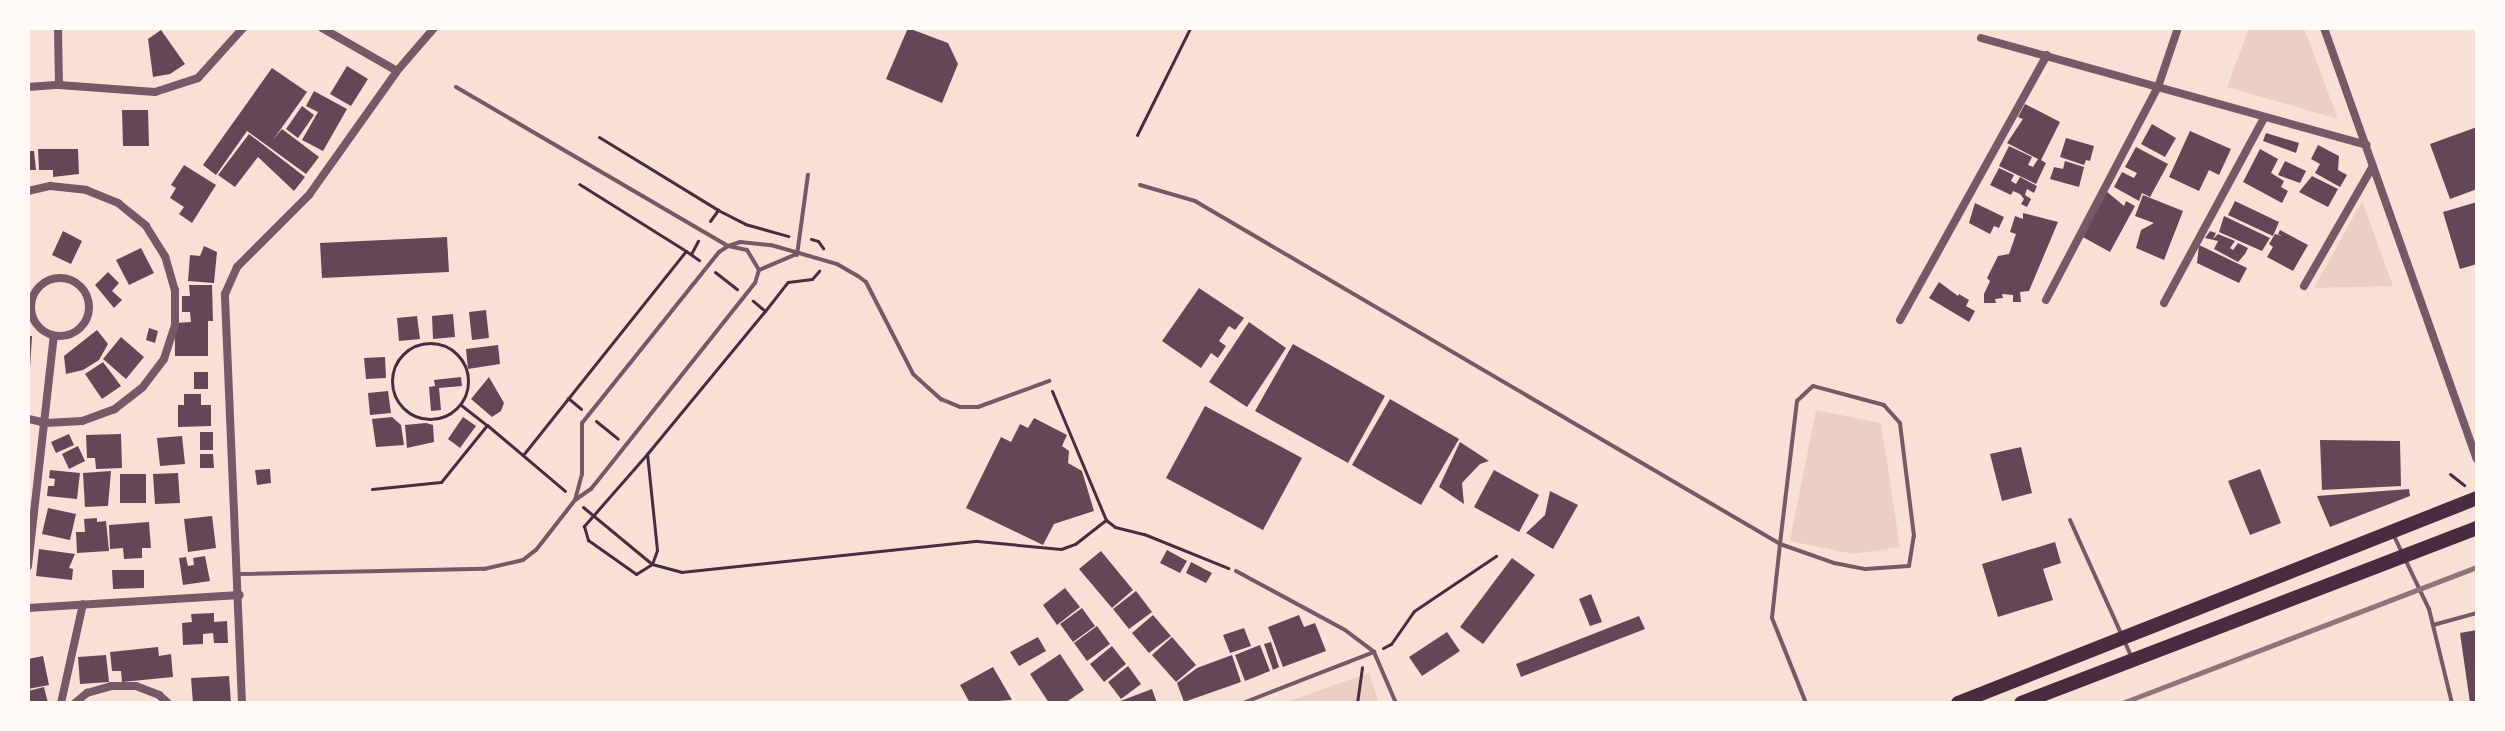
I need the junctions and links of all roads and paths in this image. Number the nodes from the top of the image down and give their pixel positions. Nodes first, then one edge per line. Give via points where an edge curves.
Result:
1 (58, 28) edge
2 (243, 28) edge
3 (322, 28) edge
4 (434, 28) edge
5 (1190, 28) edge
6 (2178, 28) edge
7 (2324, 28) edge
8 (1981, 38) dead end
9 (2047, 55) junction
10 (397, 71) junction
11 (59, 85) junction
12 (28, 87) edge
13 (456, 87) dead end
14 (2158, 87) junction
15 (2264, 118) junction
16 (1137, 135) dead end
17 (599, 137) dead end
18 (2366, 145) junction
19 (2373, 166) junction
20 (808, 175) dead end
21 (579, 184) dead end
22 (1140, 185) dead end
23 (28, 191) edge
24 (718, 210) dead end
25 (728, 246) junction
26 (686, 251) junction
27 (797, 255) junction
28 (707, 267) junction
29 (759, 270) junction
30 (2304, 286) dead end
31 (745, 295) junction
32 (2046, 300) dead end
33 (2164, 303) dead end
34 (1900, 320) dead end
35 (54, 336) junction
36 (1049, 381) joint
37 (568, 398) junction
38 (461, 404) junction
39 (589, 415) junction
40 (28, 419) edge
41 (46, 423) junction
42 (487, 425) junction
43 (626, 445) junction
44 (647, 454) junction
45 (523, 455) junction
46 (641, 458) junction
47 (2477, 459) edge
48 (2450, 474) dead end
49 (372, 489) dead end
50 (2472, 493) edge
51 (575, 500) junction
52 (592, 515) junction
53 (1106, 520) junction
54 (2070, 520) dead end
55 (2477, 528) edge
56 (2392, 531) junction
57 (1780, 544) junction
58 (1496, 556) dead end
59 (2404, 556) junction
60 (652, 564) junction
61 (28, 566) edge
62 (1236, 571) joint
63 (239, 574) junction
64 (240, 595) junction
65 (83, 604) junction
66 (28, 608) edge
67 (2477, 613) edge
68 (2433, 625) junction
69 (2122, 638) junction
70 (1374, 652) junction
71 (1363, 657) junction
72 (2134, 660) junction
73 (61, 703) edge
74 (75, 703) edge
75 (168, 703) edge
76 (242, 703) edge
77 (1243, 703) edge
78 (1357, 703) edge
79 (1396, 703) edge
80 (1806, 703) edge
81 (1958, 703) edge
82 (2021, 703) edge
83 (2452, 703) edge

1 - 11 street
2 - 11 street via 198,78 155,92
3 - 10 street
4 - 10 street
5 - 16 path
6 - 14 street
7 - 18 street
8 - 9 street
9 - 14 street
9 - 34 street
10 - 63 street via 309,195 237,267 225,294
11 - 12 street
13 - 25 lane
14 - 15 street
14 - 32 street
15 - 18 street
15 - 33 street
17 - 24 path
18 - 19 street
19 - 30 street
19 - 47 street
20 - 27 lane
21 - 26 path
22 - 57 lane via 1195,201
23 - 41 street via 50,186 86,190 118,203 146,226 165,256 175,290 164,359 143,387 115,409 82,421
25 - 27 lane via 747,242
25 - 28 lane
25 - 29 lane via 747,250
26 - 28 path
26 - 37 path
27 - 29 lane
27 - 36 lane via 837,264 866,282 913,374 941,399 978,407
28 - 31 path
28 - 39 lane
29 - 31 lane
31 - 43 lane
31 - 44 path via 765,311
35 - 35 street via 34,322 32,299 46,280 70,279 83,288 90,311 77,331
35 - 41 street
36 - 53 path
37 - 39 path
37 - 45 path
38 - 38 path via 468,376 453,351 424,344 399,359 392,387 407,412 436,419
38 - 42 path
39 - 43 path
39 - 51 lane via 580,431 582,474
40 - 41 street
41 - 61 street
42 - 45 path
42 - 49 path via 441,482
43 - 46 path
43 - 51 lane via 591,489
44 - 46 path
44 - 60 path via 657,550
45 - 51 path
46 - 52 path
48 - 50 path
50 - 56 main road
51 - 52 path
51 - 63 lane via 536,550 507,566
52 - 60 path
52 - 60 path via 584,526 588,540 629,572 641,574
53 - 60 path via 1061,549 977,541 681,572
53 - 62 path
54 - 69 lane
55 - 59 main road
56 - 59 lane
56 - 69 main road
57 - 57 lane via 1865,569 1909,566 1914,536 1900,423 1884,405 1813,386 1797,401
57 - 80 lane via 1772,618
58 - 70 path via 1414,611 1391,644
59 - 68 lane
59 - 72 main road
62 - 70 lane via 1345,630
63 - 64 street
64 - 65 street
64 - 76 street
65 - 66 street
65 - 73 street
67 - 68 lane
68 - 83 lane
69 - 72 lane
69 - 81 main road
70 - 71 lane
70 - 79 lane
71 - 77 lane
71 - 78 path
72 - 82 main road
74 - 75 street via 111,686 136,686

